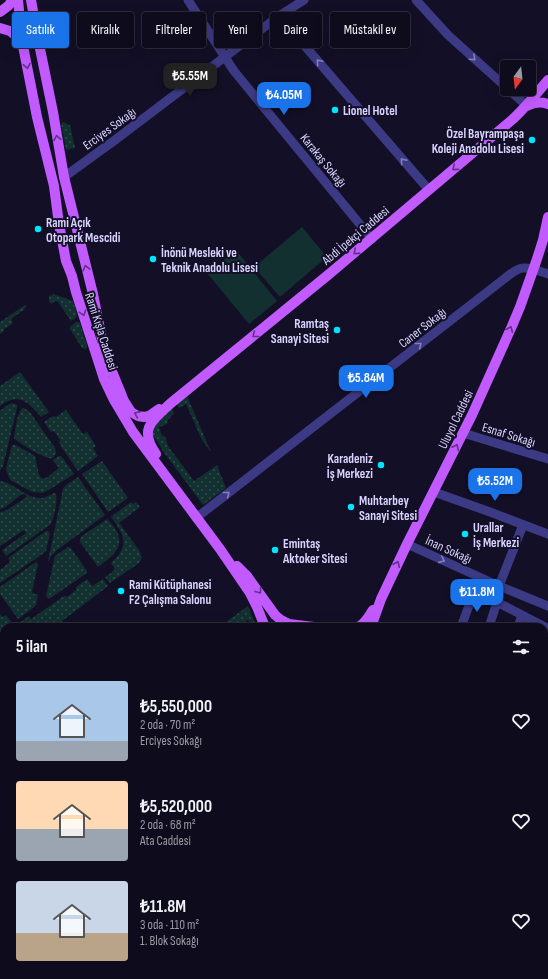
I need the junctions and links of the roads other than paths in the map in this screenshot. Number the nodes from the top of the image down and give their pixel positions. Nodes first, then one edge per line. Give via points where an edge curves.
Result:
1 (13, 0) edge
2 (18, 0) edge
3 (31, 0) edge
4 (188, 0) edge
5 (304, 0) edge
6 (416, 0) edge
7 (0, 12) edge
8 (19, 12) edge
9 (285, 12) edge
10 (270, 23) edge
11 (0, 28) edge
12 (12, 33) edge
13 (23, 48) edge
14 (307, 48) edge
15 (225, 58) junction
16 (548, 80) edge
17 (500, 83) edge
18 (515, 96) edge
19 (548, 104) edge
20 (527, 106) junction
21 (64, 176) junction
22 (54, 186) junction
23 (429, 190) junction
24 (548, 217) edge
25 (372, 239) junction
26 (533, 270) junction
27 (548, 274) edge
28 (171, 403) junction
29 (463, 433) junction
30 (548, 459) edge
31 (434, 492) junction
32 (183, 498) junction
33 (196, 518) junction
34 (523, 525) junction
35 (548, 534) edge
36 (406, 544) junction
37 (222, 552) junction
38 (498, 586) junction
39 (381, 599) junction
40 (497, 602) junction
41 (547, 602) edge
42 (522, 615) junction
43 (263, 623) edge
44 (287, 623) edge
45 (364, 623) edge
46 (372, 623) edge
47 (462, 623) edge
48 (489, 623) edge
49 (519, 623) edge
50 (537, 623) edge

1 - 7 main road
2 - 8 main road, Rami Kışla Caddesi
21 -> 3 main road, Rami Kışla Caddesi
4 - 15 street, Karakaş Sokağı
5 - 9 street, Erciyes Sokağı
6 -> 17 street via 448,35
10 - 15 street, Erciyes Sokağı
11 - 12 main road
13 -> 22 main road, Rami Kışla Caddesi
23 -> 14 street
15 - 21 street, Erciyes Sokağı
15 - 25 street, Karakaş Sokağı
16 - 20 main road, Abdi İpekçi Caddesi
18 - 20 street
19 - 20 main road via 539,101
20 -> 23 main road, Abdi İpekçi Caddesi
21 - 22 main road
28 -> 21 main road, Rami Kışla Caddesi via 144,417 131,412 122,396 103,346
22 -> 32 main road, Rami Kışla Caddesi via 66,261 104,379 133,432
23 - 25 main road, Abdi İpekçi Caddesi
24 - 26 main road, Uluyol Caddesi
25 -> 28 main road, Abdi İpekçi Caddesi
26 - 27 street
29 -> 26 main road, Uluyol Caddesi via 512,326
33 -> 26 street, Caner Sokağı via 504,279 523,268
28 - 32 main road via 152,421 148,436 151,446 177,483
29 - 30 street, Esnaf Sokağı
31 -> 29 main road, Uluyol Caddesi
31 - 34 street
31 - 36 main road, Uluyol Caddesi
32 - 33 main road, Rami Kışla Caddesi
33 - 37 main road, Rami Kışla Caddesi
34 - 35 street
34 - 38 street
36 -> 38 street, İnan Sokağı
39 -> 36 main road, Uluyol Caddesi
37 - 43 main road, Rami Kışla Caddesi via 250,593
37 -> 44 main road via 247,576 275,615
38 - 41 street, İnan Sokağı
39 - 45 main road
39 - 46 main road, Uluyol Caddesi
40 - 42 street
40 - 47 street via 474,592
40 - 48 street
42 - 49 street
42 - 50 street

